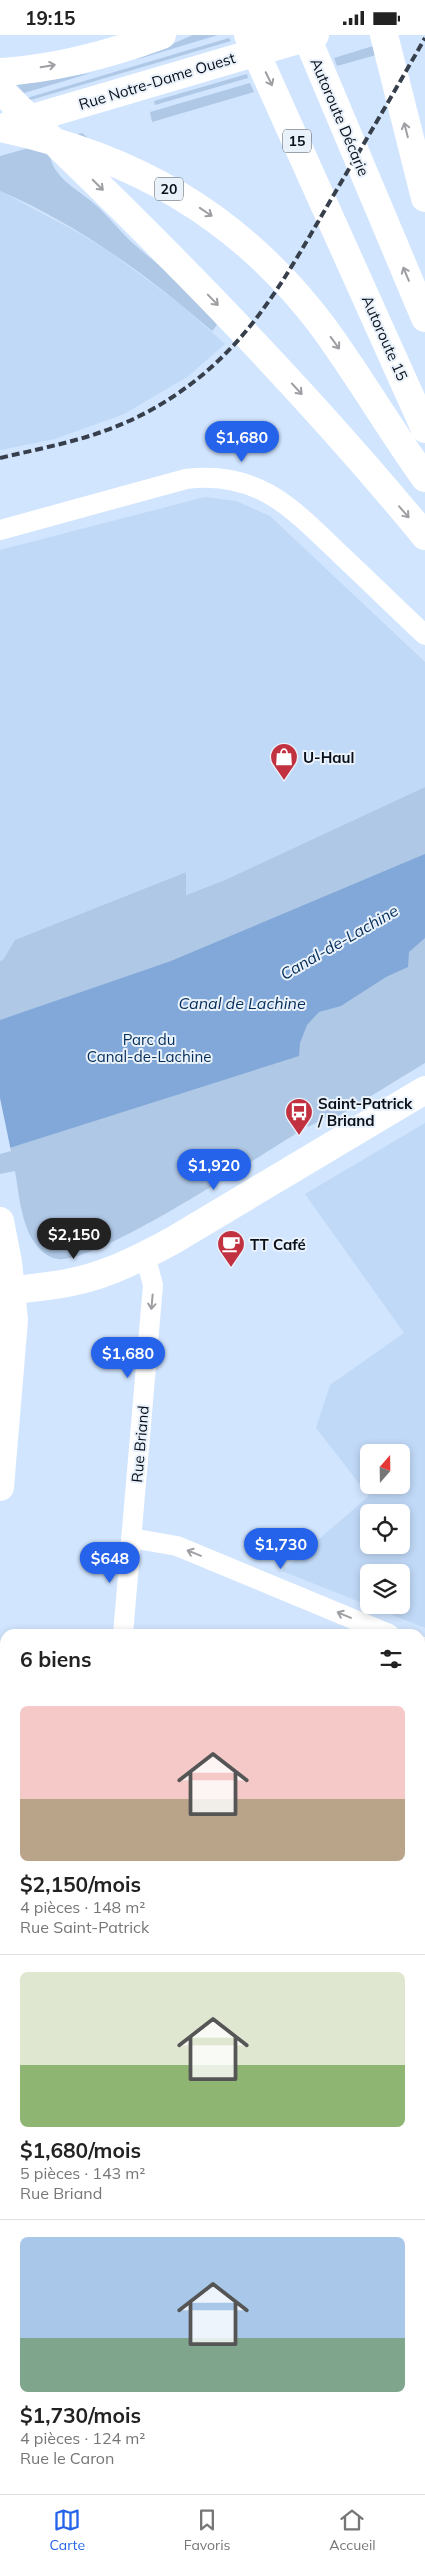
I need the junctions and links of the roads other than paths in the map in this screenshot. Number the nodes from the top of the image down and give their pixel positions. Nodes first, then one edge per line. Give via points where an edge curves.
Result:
1 (162, 35) edge
2 (248, 35) edge
3 (306, 35) edge
4 (314, 35) edge
5 (384, 35) edge
6 (0, 72) edge
7 (0, 90) edge
8 (0, 128) edge
9 (422, 188) edge
10 (425, 318) edge
11 (425, 429) edge
12 (425, 478) edge
13 (0, 530) edge
14 (425, 536) edge
15 (425, 635) edge
16 (425, 1090) edge
17 (0, 1221) edge
18 (145, 1255) junction
19 (6, 1291) edge
20 (0, 1487) edge
21 (132, 1538) junction
22 (123, 1629) edge
23 (377, 1629) edge

6 -> 1 main road via 77,61
2 -> 11 main road, Autoroute 15 / 15
10 -> 3 main road, Autoroute Décarie
4 - 8 main road, Rue Notre-Dame Ouest
9 -> 5 main road
7 -> 14 main road via 264,353
8 -> 12 main road, 20 via 55,141 134,171 205,211 242,239 277,272 305,305 347,360
13 - 15 street via 186,479 236,480 263,489 291,507
16 - 18 main road
17 - 19 main road
18 - 19 main road via 108,1272 61,1285
18 -> 21 street, Rue Briand via 153,1285
19 - 20 main road via 13,1334
21 - 22 street, Rue Briand
23 -> 21 street via 177,1546

